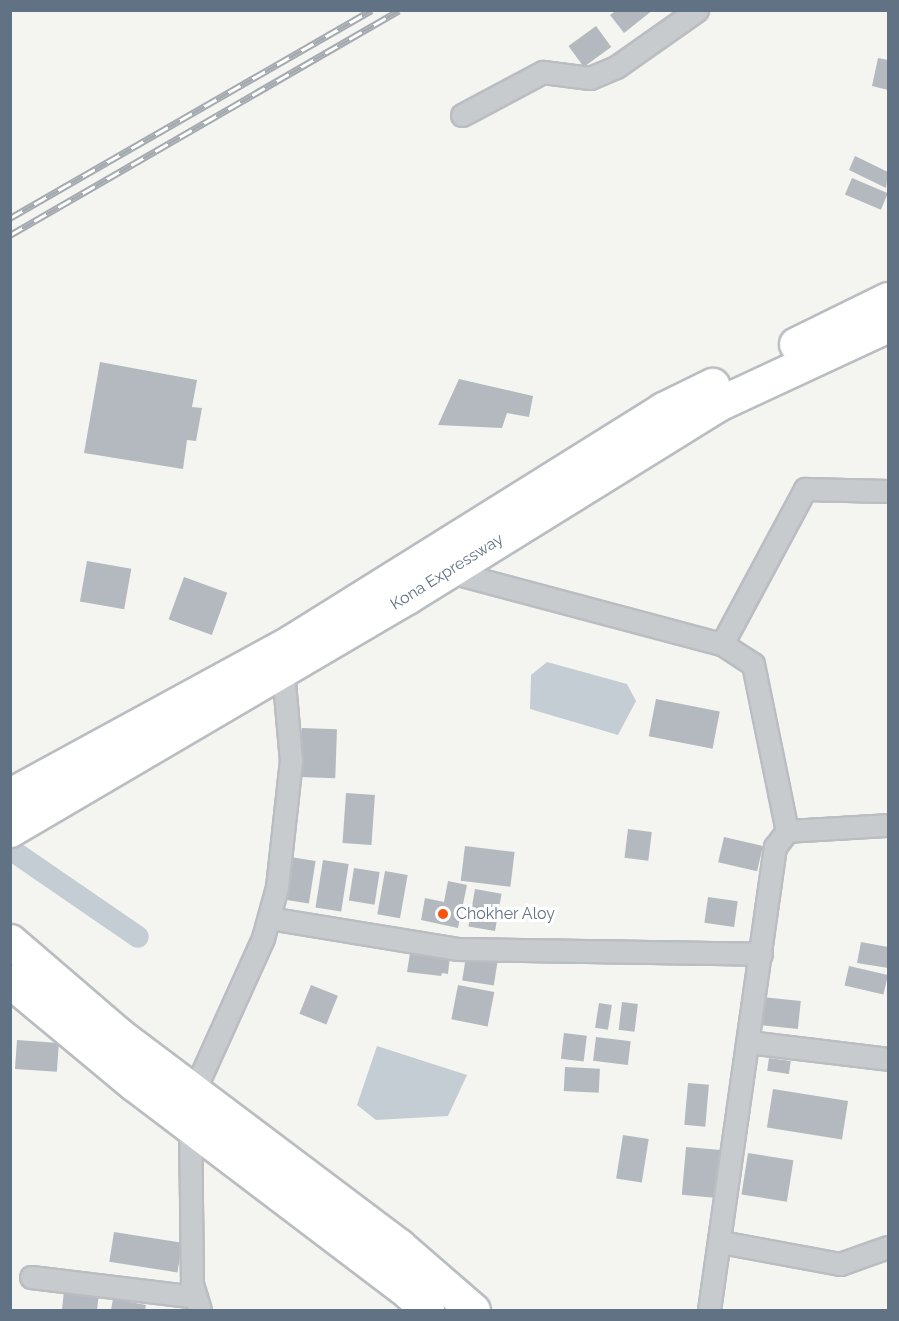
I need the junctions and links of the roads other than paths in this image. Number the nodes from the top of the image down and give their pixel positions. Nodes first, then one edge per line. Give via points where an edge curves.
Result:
1 (697, 10) edge
2 (462, 115) dead end
3 (888, 299) edge
4 (888, 325) edge
5 (888, 492) edge
6 (447, 571) junction
7 (722, 644) junction
8 (283, 671) junction
9 (12, 795) edge
10 (888, 825) edge
11 (10, 830) edge
12 (787, 831) junction
13 (268, 918) junction
14 (10, 941) edge
15 (761, 954) junction
16 (10, 981) edge
17 (748, 1042) junction
18 (888, 1059) edge
19 (194, 1091) junction
20 (190, 1126) junction
21 (721, 1242) junction
22 (888, 1247) edge
23 (31, 1277) dead end
24 (198, 1304) edge
25 (427, 1311) edge
26 (473, 1311) edge
27 (709, 1311) edge

1 - 2 street via 616,67 590,78 543,72
3 - 9 main road, Kona Expressway via 663,409 292,641
4 - 6 main road, Kona Expressway via 718,404
5 - 7 street via 806,489
6 - 7 street
6 - 8 main road, Kona Expressway
7 - 12 street via 753,664
8 - 11 main road, Kona Expressway
8 - 13 street via 291,761 287,820
10 - 12 street
12 - 15 street via 775,847
13 - 15 street via 458,949
13 - 19 street via 263,938
14 - 19 main road via 118,1034
15 - 17 street
16 - 20 main road
17 - 18 street
17 - 21 street
19 - 20 street
19 - 26 main road via 398,1245
20 - 24 street via 192,1283
20 - 25 main road
21 - 22 street via 840,1264
21 - 27 street
23 - 24 street

